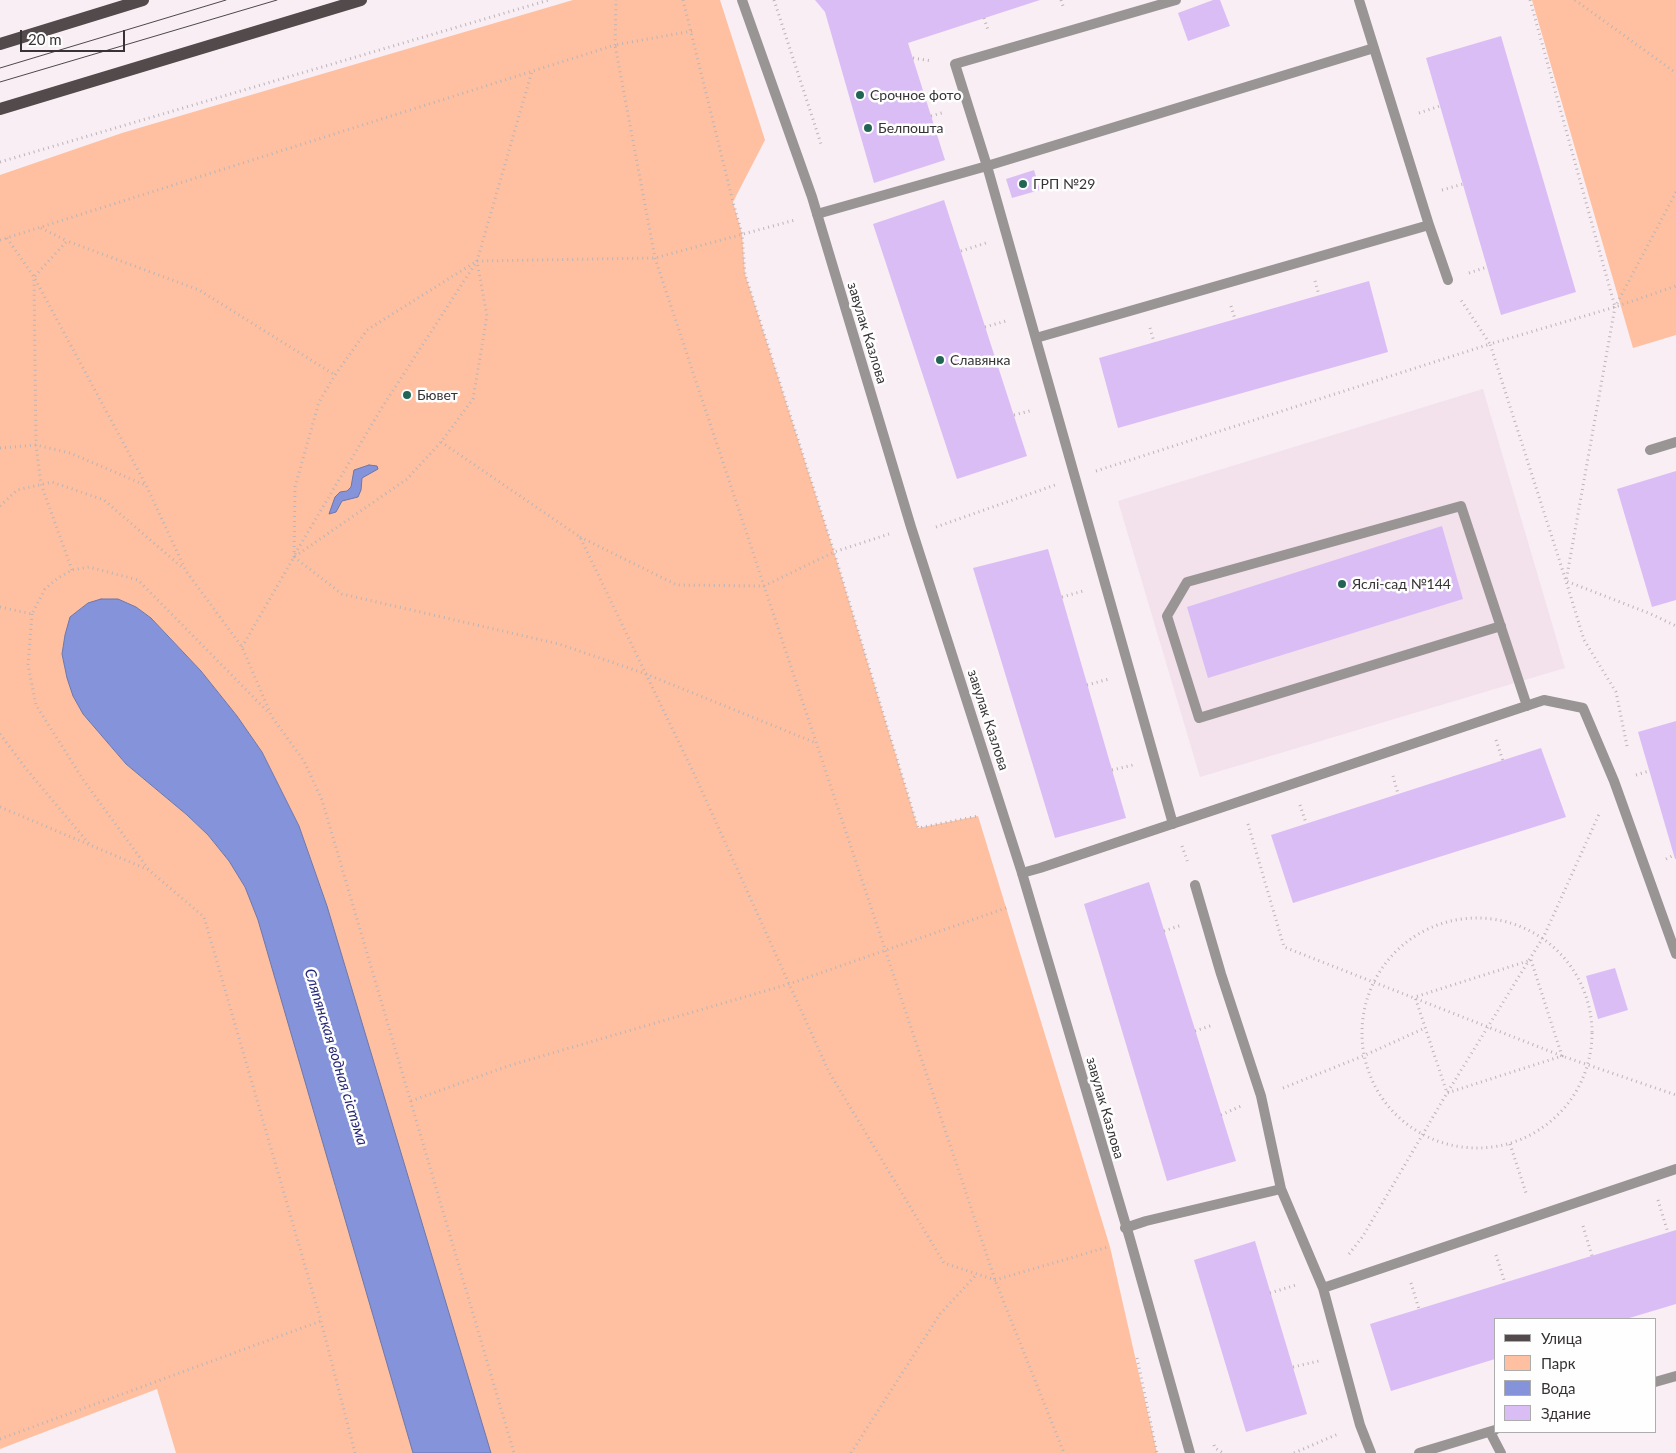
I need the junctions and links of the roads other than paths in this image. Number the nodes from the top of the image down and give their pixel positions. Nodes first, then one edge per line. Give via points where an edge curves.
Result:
1 (143, 0) edge
2 (361, 0) edge
3 (742, 0) edge
4 (1176, 0) edge
5 (1359, 0) edge
6 (0, 44) edge
7 (1374, 48) junction
8 (0, 109) edge
9 (987, 166) junction
10 (817, 214) junction
11 (1429, 226) junction
12 (1448, 280) road end
13 (1036, 338) junction
14 (1676, 442) edge
15 (1650, 450) dead end
16 (1501, 626) junction
17 (1527, 706) junction
18 (1173, 824) junction
19 (1022, 873) junction
20 (1195, 885) road end
21 (1676, 954) edge
22 (1676, 1170) edge
23 (1281, 1189) junction
24 (1126, 1228) junction
25 (1323, 1288) junction
26 (1676, 1376) edge
27 (1656, 1382) edge
28 (1492, 1431) edge
29 (1190, 1453) edge
30 (1371, 1453) edge
31 (1419, 1453) edge
32 (1501, 1453) edge

1 - 6 main road
2 - 8 main road
3 - 10 street, завулак Казлова
4 - 9 street via 955,64
5 - 7 street
7 - 9 street
7 - 11 street
9 - 10 street
9 - 13 street
10 - 19 street, завулак Казлова
11 - 12 street
11 - 13 street
13 - 18 street
14 - 15 street
16 - 16 street via 1461,506 1187,582 1167,616 1199,718
16 - 17 street
17 - 18 street
17 - 21 street via 1544,700 1583,708 1614,781
18 - 19 street
19 - 24 street, завулак Казлова
20 - 23 street via 1261,1096
22 - 25 street
23 - 24 street
23 - 25 street
24 - 29 street, завулак Казлова
25 - 30 street via 1360,1425
26 - 27 street
28 - 31 street
28 - 32 street

